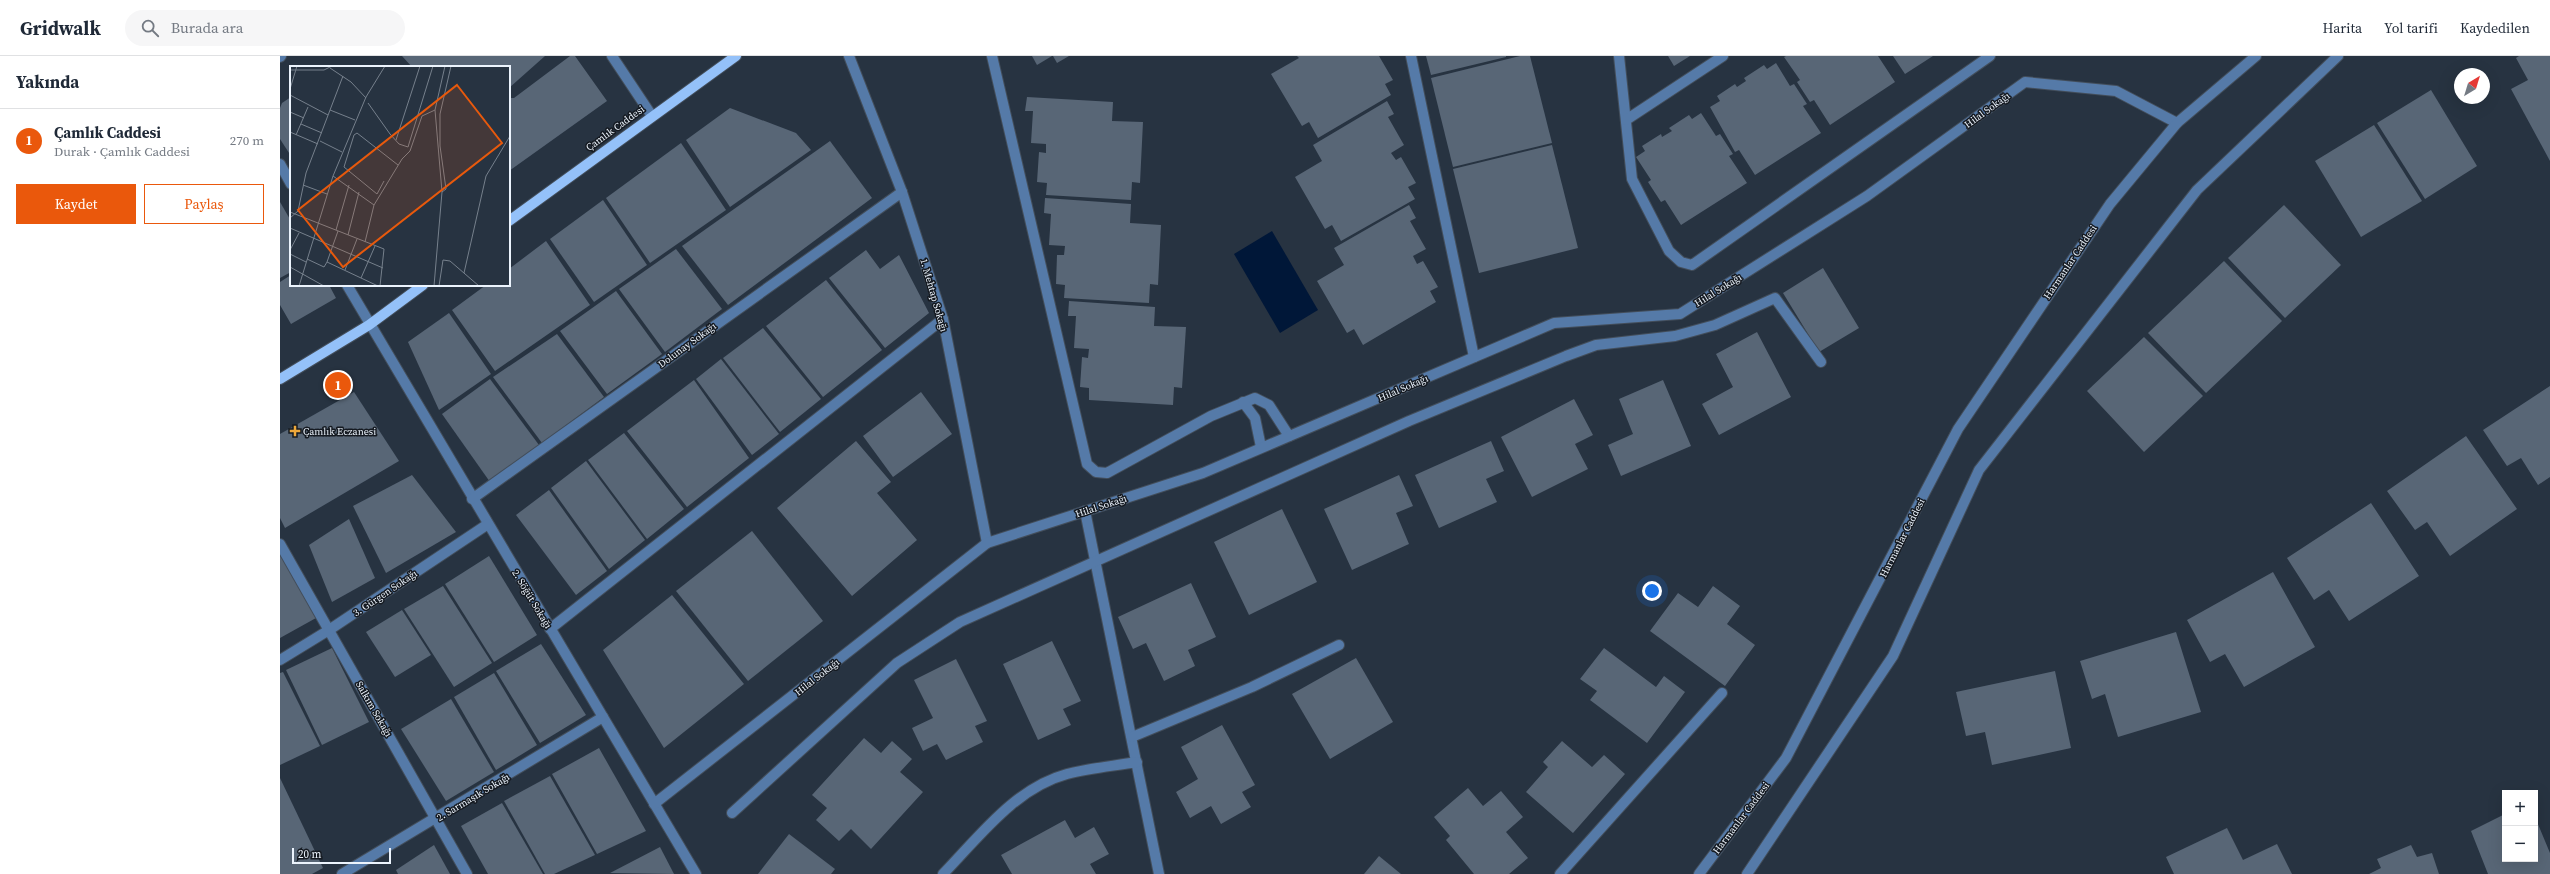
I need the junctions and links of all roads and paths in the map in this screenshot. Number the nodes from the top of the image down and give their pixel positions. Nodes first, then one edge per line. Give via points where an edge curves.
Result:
1 (612, 56) edge
2 (736, 56) edge
3 (849, 56) edge
4 (992, 56) edge
5 (1411, 56) edge
6 (1619, 56) edge
7 (1723, 56) edge
8 (1990, 56) edge
9 (2256, 56) edge
10 (2338, 56) edge
11 (652, 116) junction
12 (1626, 120) junction
13 (2177, 123) junction
14 (280, 164) edge
15 (290, 182) edge
16 (902, 192) junction
17 (510, 220) edge
18 (348, 286) edge
19 (422, 286) edge
20 (943, 318) junction
21 (369, 325) junction
22 (1474, 357) junction
23 (1821, 362) dead end
24 (280, 379) edge
25 (1243, 402) junction
26 (1289, 436) junction
27 (1261, 447) junction
28 (472, 499) junction
29 (1085, 511) junction
30 (488, 524) junction
31 (987, 543) junction
32 (280, 544) edge
33 (1095, 561) junction
34 (550, 629) junction
35 (329, 630) junction
36 (1339, 645) dead end
37 (280, 660) edge
38 (1722, 693) dead end
39 (602, 717) junction
40 (1132, 737) junction
41 (1137, 762) junction
42 (654, 804) junction
43 (732, 813) dead end
44 (436, 819) junction
45 (342, 874) edge
46 (468, 874) edge
47 (696, 874) edge
48 (943, 874) edge
49 (1160, 874) edge
50 (1560, 874) edge
51 (1699, 874) edge
52 (1747, 874) edge

1 - 11 street
2 - 11 main road, Çamlık Caddesi
3 - 16 street, 1. Mehtap Sokağı
4 - 25 street via 1087,464 1096,472 1107,473 1211,416
5 - 22 street
6 - 12 street
7 - 12 street
8 - 12 street via 1692,265 1682,262 1669,250 1632,179
9 - 13 street, Harmanlar Caddesi
10 - 52 street via 2197,190 1979,470 1894,656
11 - 17 main road, Çamlık Caddesi
13 - 22 street, Hilal Sokağı via 2116,91 2025,82 1867,196 1680,314 1554,323
13 - 51 street, Harmanlar Caddesi via 2110,204 1958,428 1786,758
14 - 15 street
16 - 20 street, 1. Mehtap Sokağı
16 - 28 street, Dolunay Sokağı
18 - 21 street, 2. Söğüt Sokağı
19 - 21 main road
20 - 31 street, 1. Mehtap Sokağı
20 - 34 street
21 - 24 main road
21 - 28 street, 2. Söğüt Sokağı
22 - 26 street, Hilal Sokağı
23 - 33 street via 1775,298 1715,325 1675,336 1596,345 1409,421
25 - 26 street via 1255,398 1269,404
25 - 27 street via 1255,418
26 - 27 street, Hilal Sokağı
27 - 29 street, Hilal Sokağı via 1203,473
28 - 30 street, 2. Söğüt Sokağı
29 - 31 street, Hilal Sokağı
29 - 33 street
30 - 34 street, 2. Söğüt Sokağı
30 - 35 street, 3. Gürgen Sokağı
31 - 42 street, Hilal Sokağı
32 - 35 street, Salkım Sokağı
33 - 40 street
33 - 43 street via 982,611 916,648 896,663
34 - 39 street, 2. Söğüt Sokağı
35 - 37 street, 3. Gürgen Sokağı
35 - 44 street, Salkım Sokağı
36 - 40 street via 1252,687
38 - 50 street
39 - 42 street, 2. Söğüt Sokağı
39 - 44 street, 2. Sarmaşık Sokağı
40 - 41 street
41 - 48 street via 1068,774 1036,787 1003,812
41 - 49 street
42 - 47 street, 2. Söğüt Sokağı
44 - 45 street, 2. Sarmaşık Sokağı
44 - 46 street, Salkım Sokağı

